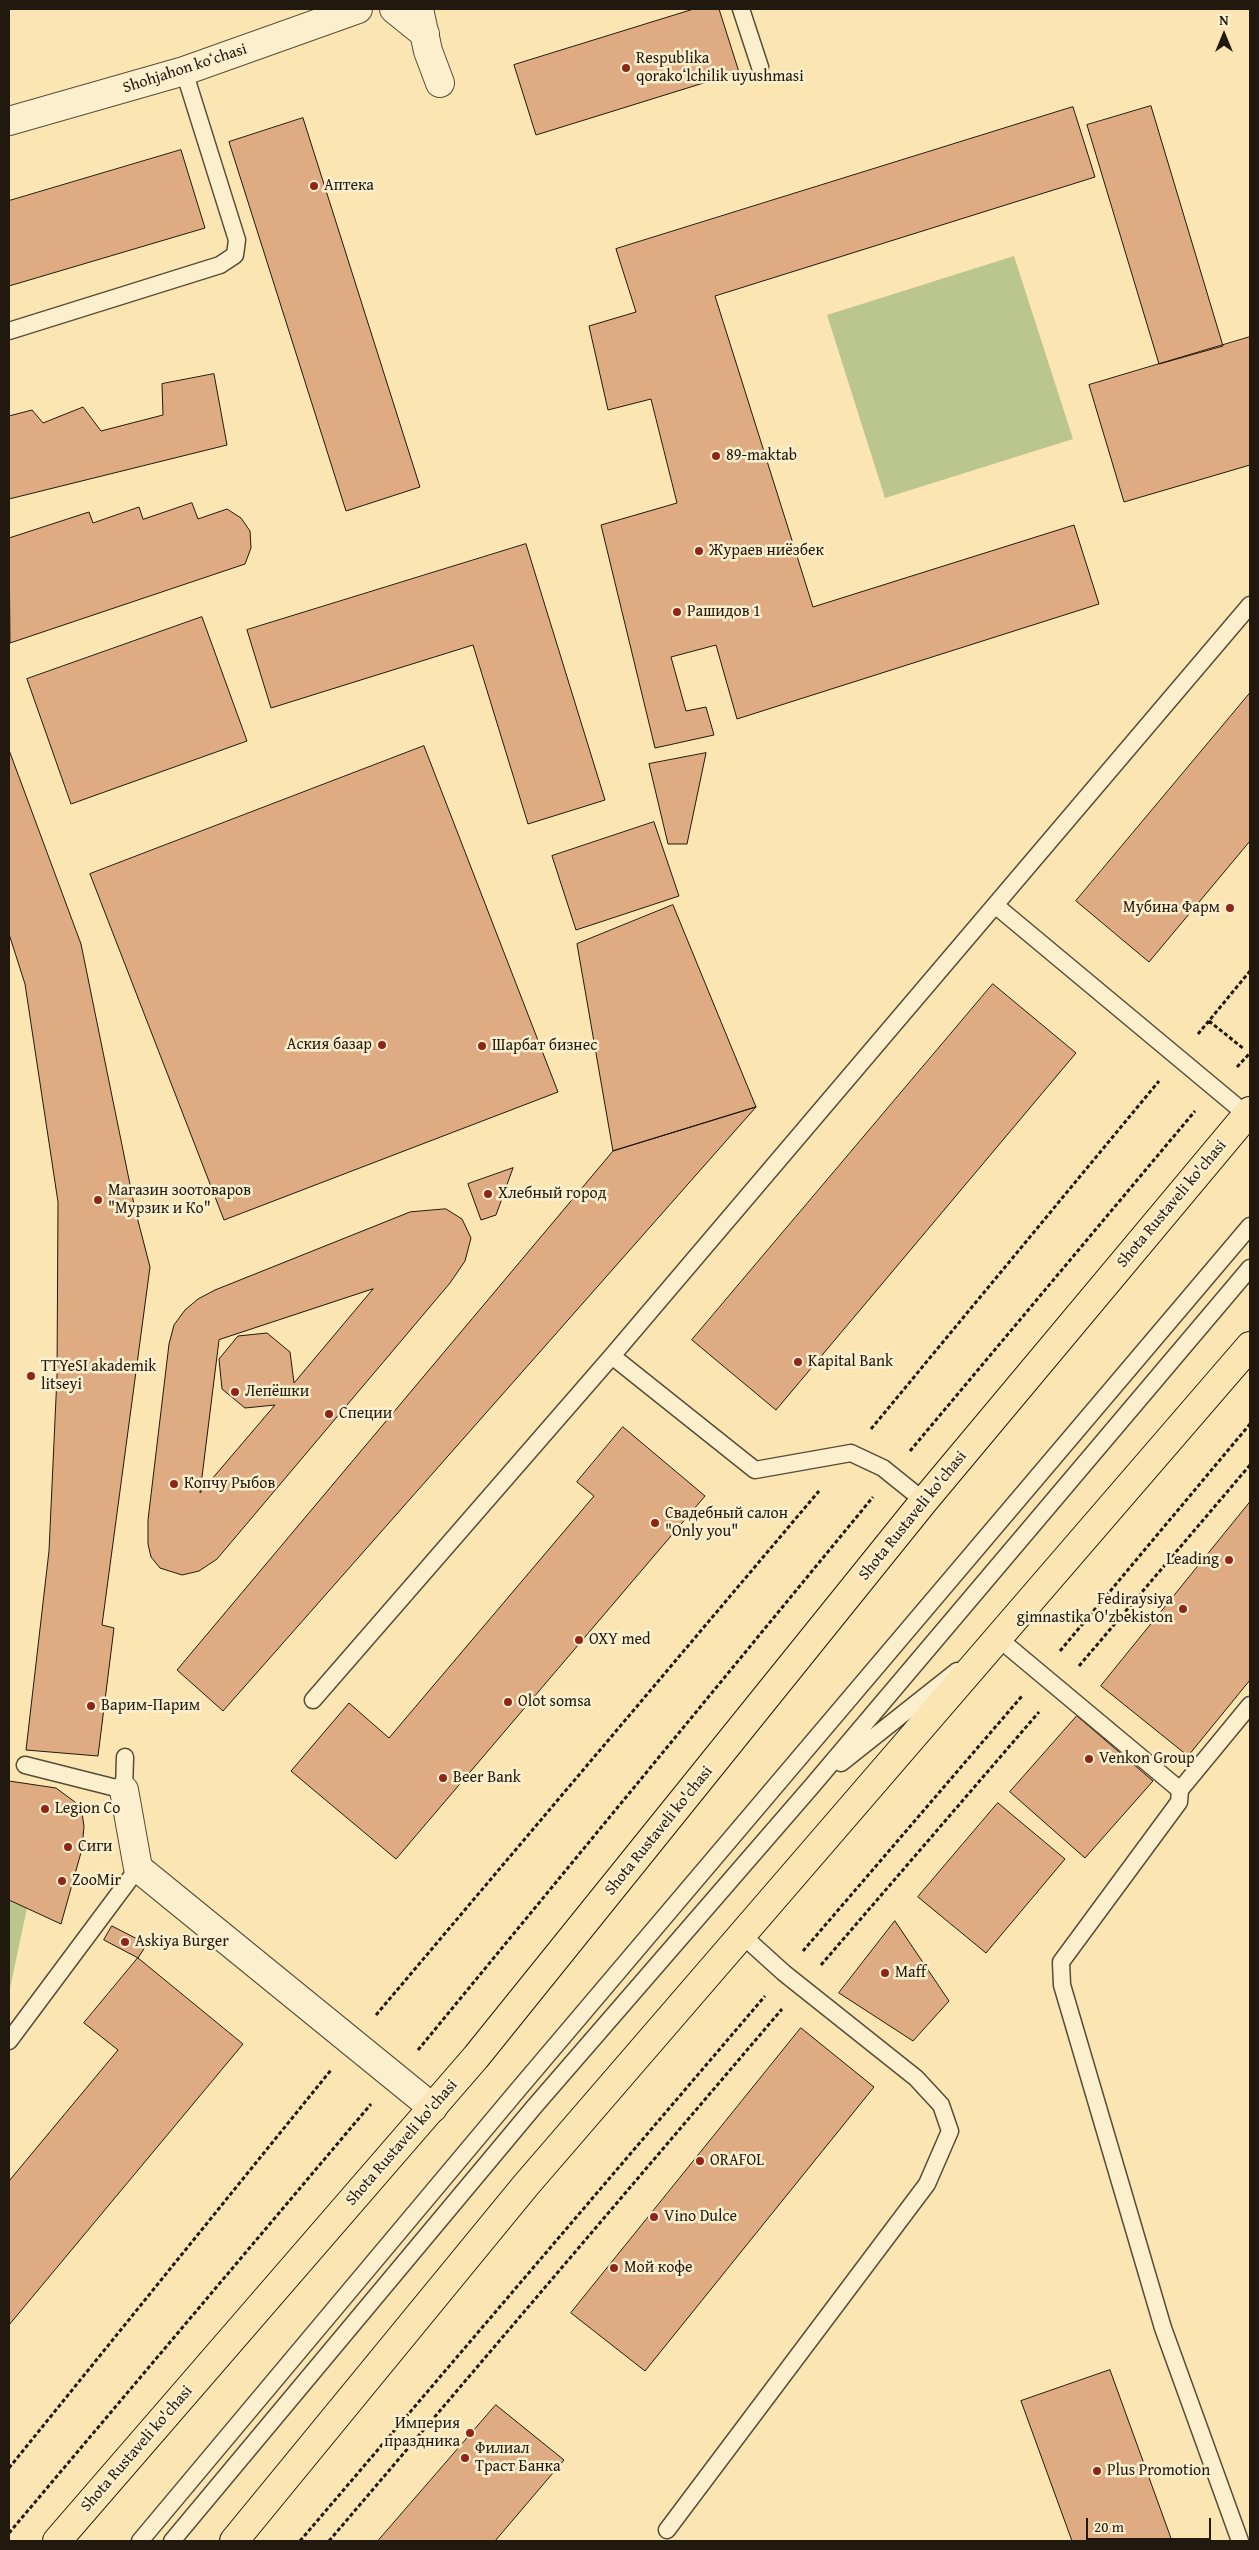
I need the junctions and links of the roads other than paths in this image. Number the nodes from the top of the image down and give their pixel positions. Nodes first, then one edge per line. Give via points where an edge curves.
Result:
1 (358, 9) edge
2 (394, 9) edge
3 (741, 9) edge
4 (422, 21) edge
5 (760, 67) dead end
6 (184, 71) junction
7 (440, 83) dead end
8 (9, 121) edge
9 (9, 330) edge
10 (1250, 605) edge
11 (995, 906) junction
12 (1248, 1113) edge
13 (1250, 1226) edge
14 (1250, 1268) edge
15 (1250, 1346) edge
16 (612, 1356) junction
17 (924, 1501) junction
18 (998, 1638) junction
19 (313, 1700) dead end
20 (1250, 1705) edge
21 (125, 1757) dead end
22 (25, 1765) dead end
23 (812, 1786) junction
24 (124, 1790) junction
25 (1180, 1790) junction
26 (138, 1868) junction
27 (742, 1935) junction
28 (9, 2041) edge
29 (433, 2108) junction
30 (667, 2530) dead end
31 (57, 2541) edge
32 (140, 2541) edge
33 (172, 2541) edge
34 (234, 2541) edge
35 (1240, 2541) edge

1 - 6 street, Shohjahon koʻchasi
2 - 4 street
3 - 5 lane
4 - 7 street via 428,51
6 - 8 street, Shohjahon koʻchasi
6 - 9 lane via 237,240 234,255 220,265
10 - 11 lane
11 - 12 lane via 1214,1089
11 - 16 lane
12 - 17 main road, Shota Rustaveli ko'chasi
13 - 32 lane
14 - 23 lane
15 - 18 main road
16 - 17 lane via 755,1470 851,1453 883,1468
16 - 19 lane
17 - 29 main road, Shota Rustaveli ko'chasi
18 - 23 lane
18 - 25 lane
18 - 27 main road
20 - 25 lane
21 - 24 lane
22 - 24 lane
23 - 33 lane via 534,2107
24 - 26 street
25 - 35 lane via 1179,1802 1060,1962 1062,1985 1162,2328
26 - 28 lane
26 - 29 street
27 - 30 lane via 916,2078 941,2105 950,2131 927,2184
27 - 34 main road via 526,2185
29 - 31 main road, Shota Rustaveli ko'chasi

